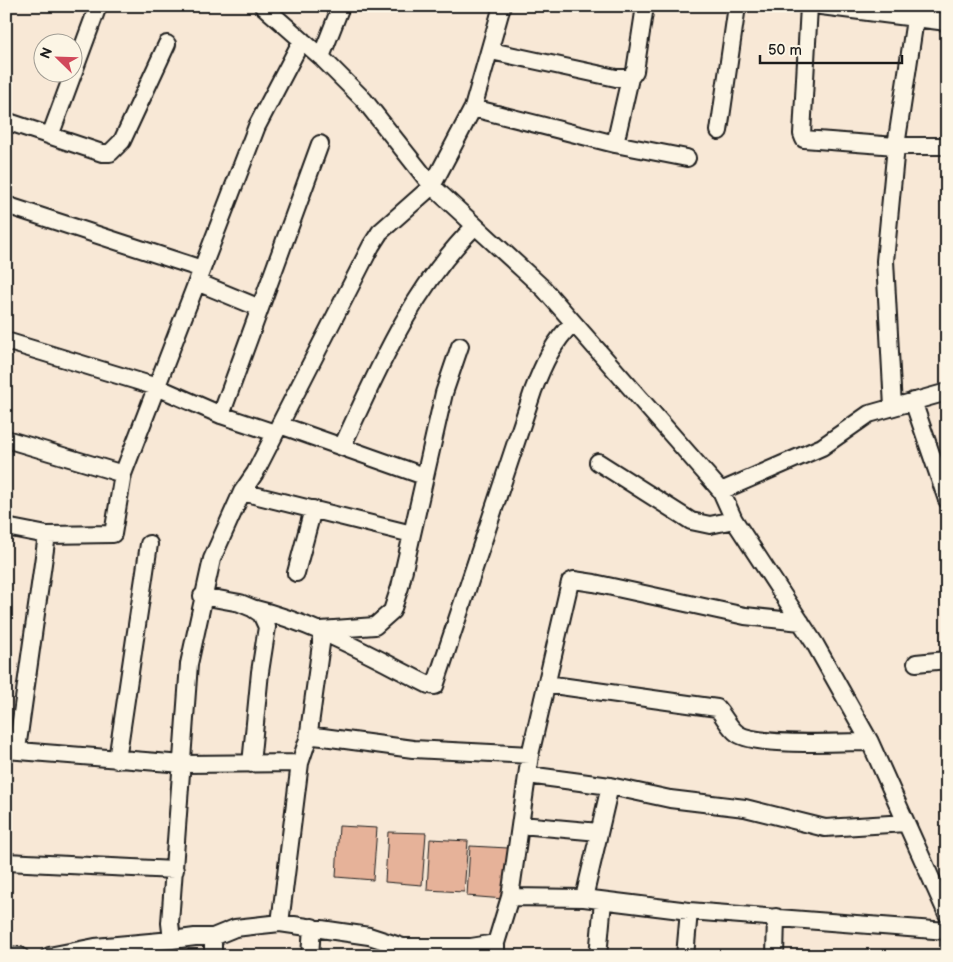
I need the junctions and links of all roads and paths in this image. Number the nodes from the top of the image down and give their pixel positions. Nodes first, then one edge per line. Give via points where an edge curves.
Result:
1 (98, 6) edge
2 (263, 6) edge
3 (341, 6) edge
4 (502, 6) edge
5 (645, 6) edge
6 (737, 6) edge
7 (809, 6) edge
8 (821, 6) edge
9 (916, 13) edge
10 (947, 22) edge
11 (302, 40) junction
12 (167, 44) dead end
13 (491, 51) junction
14 (321, 57) junction
15 (630, 78) junction
16 (473, 108) junction
17 (6, 121) edge
18 (719, 131) dead end
19 (50, 136) junction
20 (320, 144) dead end
21 (615, 144) junction
22 (896, 146) junction
23 (947, 146) edge
24 (687, 158) dead end
25 (432, 186) junction
26 (6, 205) edge
27 (475, 226) junction
28 (200, 275) junction
29 (260, 308) junction
30 (573, 323) junction
31 (6, 342) edge
32 (460, 346) dead end
33 (157, 387) junction
34 (947, 392) edge
35 (914, 402) junction
36 (893, 407) junction
37 (221, 415) junction
38 (278, 429) junction
39 (6, 439) edge
40 (342, 447) junction
41 (598, 462) dead end
42 (123, 474) junction
43 (424, 476) junction
44 (242, 492) junction
45 (721, 492) junction
46 (947, 500) edge
47 (313, 509) junction
48 (734, 520) junction
49 (6, 527) edge
50 (412, 534) junction
51 (47, 535) junction
52 (149, 544) dead end
53 (296, 573) dead end
54 (202, 596) junction
55 (252, 608) junction
56 (801, 622) junction
57 (321, 630) junction
58 (947, 660) edge
59 (916, 663) dead end
60 (546, 684) junction
61 (308, 739) junction
62 (870, 742) junction
63 (10, 750) edge
64 (530, 755) junction
65 (117, 760) junction
66 (300, 763) junction
67 (183, 764) junction
68 (251, 764) junction
69 (528, 775) junction
70 (610, 786) junction
71 (906, 823) junction
72 (521, 825) junction
73 (599, 832) junction
74 (6, 862) edge
75 (175, 870) junction
76 (940, 885) edge
77 (510, 897) junction
78 (584, 898) junction
79 (603, 901) junction
80 (689, 910) junction
81 (947, 914) edge
82 (776, 917) junction
83 (280, 923) junction
84 (312, 927) junction
85 (947, 931) edge
86 (213, 938) junction
87 (172, 940) junction
88 (496, 949) edge
89 (128, 950) edge
90 (403, 952) edge
91 (6, 954) edge
92 (20, 956) edge
93 (49, 956) edge
94 (213, 956) edge
95 (310, 956) edge
96 (598, 956) edge
97 (685, 956) edge
98 (774, 956) edge

1 - 19 street
2 - 11 street
3 - 14 street
4 - 13 street
5 - 15 street via 635,71
6 - 18 street
7 - 22 street via 804,139
8 - 9 street
9 - 10 street
9 - 22 street
11 - 14 street
11 - 28 street via 257,126
12 - 19 street via 122,141 110,153 102,154
13 - 15 street via 616,78
13 - 16 street
14 - 25 street via 388,128
15 - 21 street
16 - 21 street
16 - 25 street
17 - 19 street
20 - 29 street
21 - 24 street
22 - 23 street
22 - 36 street via 885,261
25 - 27 street
25 - 38 street via 380,232
26 - 28 street
27 - 30 street via 544,289
27 - 40 street via 443,259 386,352
28 - 29 street
28 - 33 street
29 - 37 street
30 - 45 street
30 - 57 street via 550,352 536,382 436,686
31 - 33 street
32 - 43 street via 444,393
33 - 37 street
33 - 42 street
34 - 35 street
35 - 36 street
35 - 46 street
36 - 45 street via 869,414 822,447
37 - 38 street
38 - 40 street
38 - 44 street
39 - 42 street
40 - 43 street
41 - 48 street via 691,521 710,526
42 - 51 street via 113,534
43 - 50 street
44 - 47 street
44 - 54 street via 212,559
45 - 48 street
47 - 50 street
47 - 53 street
48 - 56 street
49 - 51 street
50 - 57 street via 392,611 375,626
51 - 63 street via 18,742
52 - 65 street
54 - 55 street
54 - 67 street via 190,664
55 - 57 street
55 - 68 street via 260,614 267,627
56 - 60 street via 745,616 574,580 569,584
56 - 62 street
57 - 61 street
58 - 59 street
60 - 62 street via 717,708 732,730 741,736 764,741
60 - 64 street
61 - 64 street via 313,736 413,749
61 - 66 street
62 - 71 street
63 - 65 street
64 - 69 street
65 - 67 street
66 - 68 street
66 - 83 street
67 - 68 street
67 - 75 street
69 - 70 street
69 - 72 street
70 - 71 street via 670,799 746,808 825,828
70 - 73 street
71 - 76 street
72 - 73 street
72 - 77 street
73 - 78 street
74 - 75 street
75 - 87 street via 170,923
76 - 81 street
77 - 78 street
77 - 88 street
78 - 79 street
79 - 80 street
79 - 96 street
80 - 82 street
80 - 97 street
82 - 85 street
82 - 98 street
83 - 84 street
83 - 86 street via 235,928
84 - 90 street via 369,936
84 - 95 street
86 - 87 street
86 - 94 street
87 - 89 street
88 - 90 street via 471,947
89 - 93 street via 79,949
91 - 92 street

